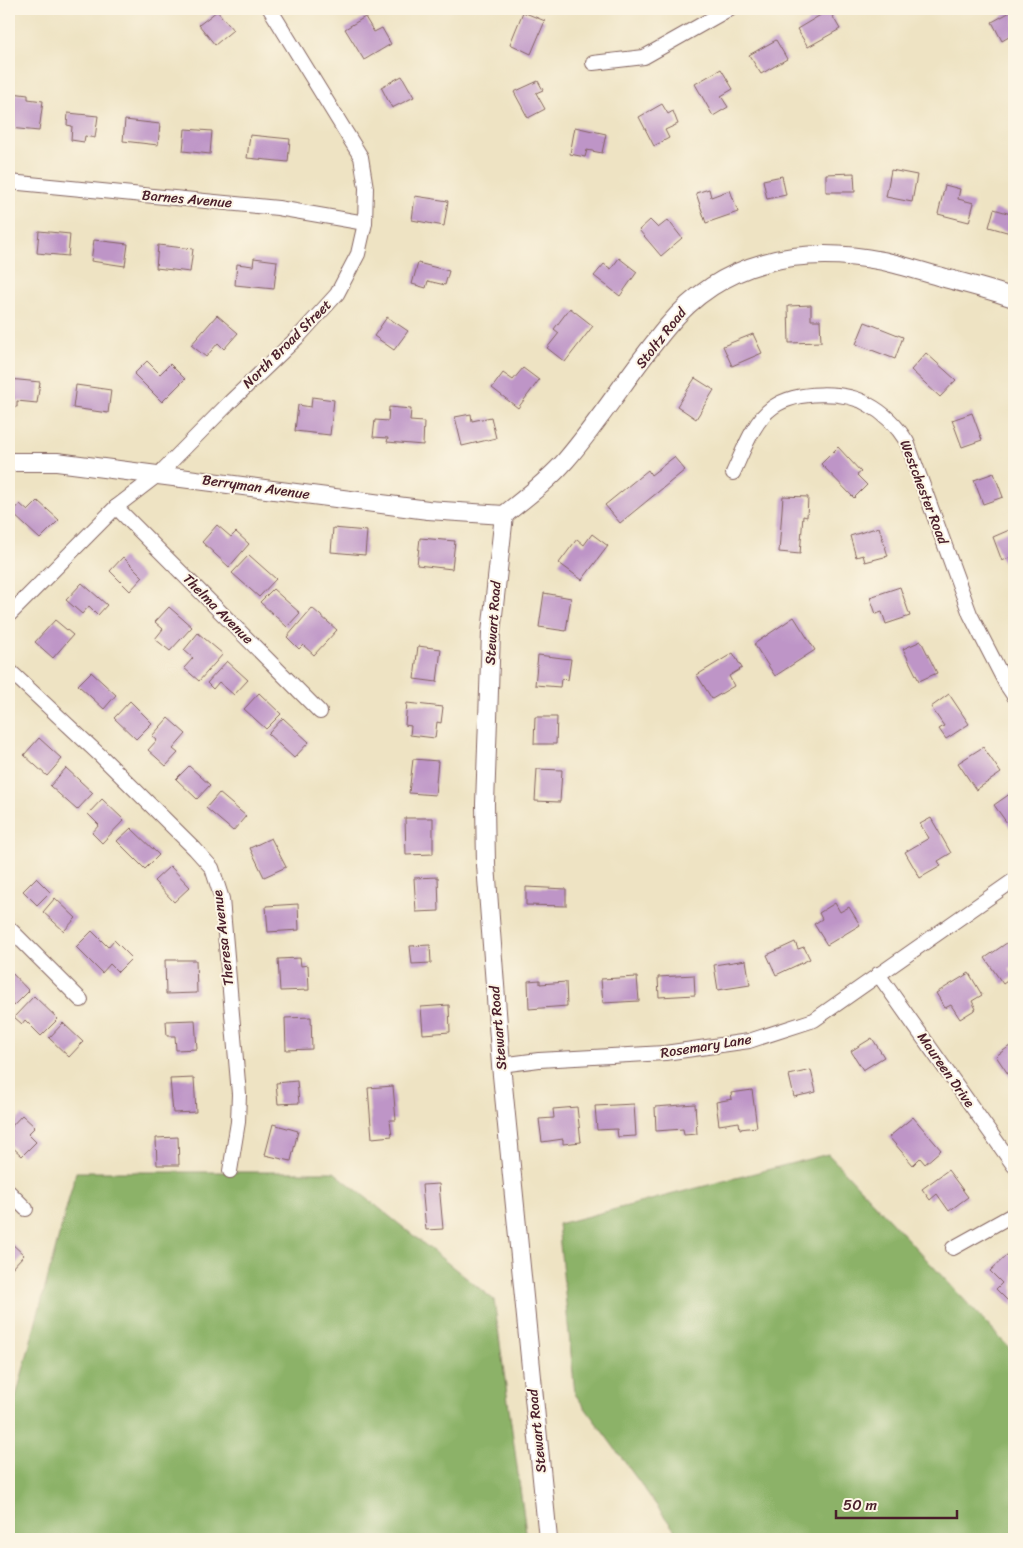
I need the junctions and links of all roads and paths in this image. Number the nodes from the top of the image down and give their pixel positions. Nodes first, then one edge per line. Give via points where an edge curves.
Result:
1 (270, 9) edge
2 (729, 9) edge
3 (593, 63) dead end
4 (9, 182) edge
5 (364, 224) junction
6 (1014, 298) edge
7 (9, 462) edge
8 (733, 473) dead end
9 (159, 474) junction
10 (116, 507) junction
11 (504, 515) junction
12 (9, 615) edge
13 (9, 670) edge
14 (1014, 696) edge
15 (320, 712) dead end
16 (1014, 880) edge
17 (9, 928) edge
18 (878, 974) junction
19 (81, 1000) dead end
20 (501, 1065) junction
21 (1014, 1166) edge
22 (230, 1171) dead end
23 (9, 1192) edge
24 (26, 1209) dead end
25 (1014, 1214) edge
26 (953, 1248) dead end
27 (548, 1539) edge

1 - 5 street, North Broad Street via 361,157 366,188
2 - 3 street via 644,57
4 - 5 street, Barnes Avenue via 278,208
5 - 9 street, North Broad Street via 358,254 336,294 299,336
6 - 11 street, Stoltz Road via 882,261 795,256 755,264 713,284 688,303 565,461
7 - 9 street, Berryman Avenue via 57,462
8 - 14 street, Westchester Road via 754,430 772,408 797,396 835,395 868,403 894,422 907,442 970,614
9 - 10 street, North Broad Street
9 - 11 street, Berryman Avenue via 428,510
10 - 12 street, North Broad Street
10 - 15 street, Thelma Avenue
11 - 20 street, Stewart Road via 491,633 485,804 486,865
13 - 22 street, Theresa Avenue via 110,765 212,868 222,899 239,1094
16 - 18 street, Rosemary Lane
17 - 19 street
18 - 20 street, Rosemary Lane via 814,1020 748,1042 665,1053
18 - 21 street, Maureen Drive
20 - 27 street, Stewart Road
23 - 24 street
25 - 26 street

